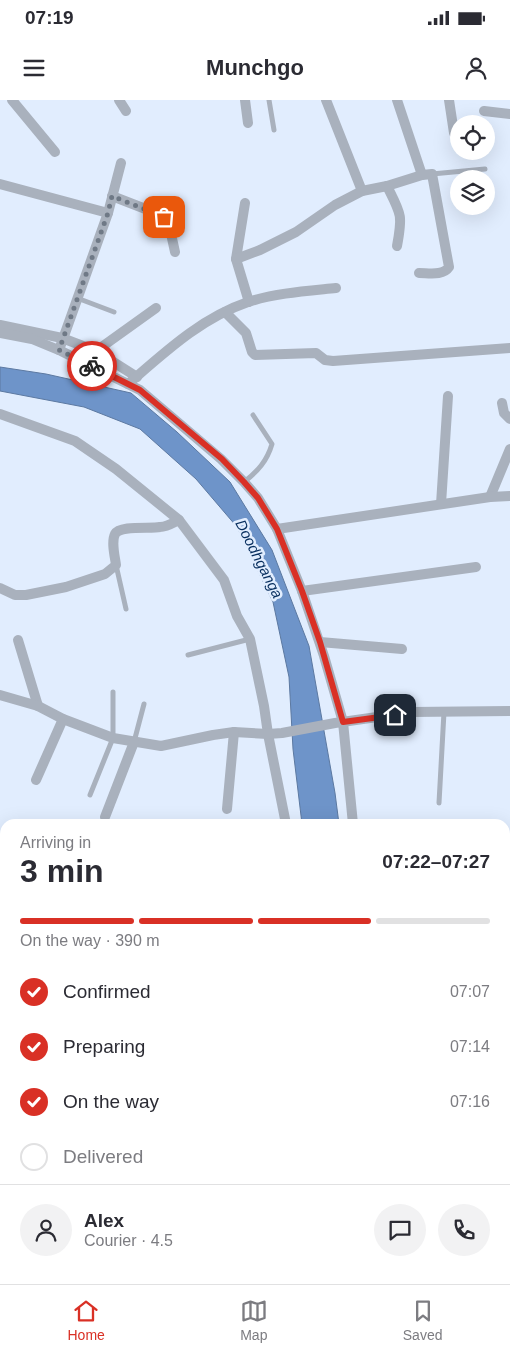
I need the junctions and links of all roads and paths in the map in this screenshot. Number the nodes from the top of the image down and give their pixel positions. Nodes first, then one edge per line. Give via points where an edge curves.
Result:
1 (12, 100) edge
2 (119, 100) edge
3 (246, 100) edge
4 (269, 100) edge
5 (326, 100) edge
6 (398, 100) edge
7 (449, 100) edge
8 (126, 110) dead end
9 (484, 111) dead end
10 (510, 114) edge
11 (451, 115) edge
12 (248, 123) dead end
13 (274, 130) dead end
14 (55, 152) dead end
15 (120, 163) dead end
16 (450, 172) edge
17 (427, 174) junction
18 (0, 184) edge
19 (387, 186) junction
20 (362, 191) junction
21 (112, 196) junction
22 (245, 203) dead end
23 (108, 213) junction
24 (397, 246) dead end
25 (174, 252) dead end
26 (236, 259) junction
27 (420, 272) dead end
28 (336, 288) dead end
29 (78, 298) junction
30 (249, 302) junction
31 (156, 308) dead end
32 (114, 312) dead end
33 (225, 312) junction
34 (0, 325) edge
35 (0, 333) edge
36 (62, 338) junction
37 (510, 348) edge
38 (59, 350) junction
39 (96, 351) junction
40 (136, 377) junction
41 (128, 384) junction
42 (448, 396) dead end
43 (502, 403) dead end
44 (0, 414) edge
45 (253, 416) dead end
46 (510, 419) edge
47 (510, 449) edge
48 (244, 482) junction
49 (510, 496) edge
50 (490, 497) junction
51 (441, 504) junction
52 (178, 520) junction
53 (277, 529) junction
54 (116, 565) junction
55 (476, 567) dead end
56 (0, 588) edge
57 (302, 591) junction
58 (126, 609) dead end
59 (250, 639) junction
60 (18, 640) dead end
61 (320, 642) junction
62 (402, 649) dead end
63 (188, 655) dead end
64 (113, 692) dead end
65 (0, 695) edge
66 (144, 704) dead end
67 (38, 706) junction
68 (510, 710) edge
69 (444, 712) junction
70 (63, 719) junction
71 (339, 723) junction
72 (234, 732) junction
73 (268, 734) junction
74 (113, 738) junction
75 (134, 742) junction
76 (36, 780) dead end
77 (90, 795) dead end
78 (439, 803) dead end
79 (227, 809) dead end
80 (105, 817) dead end
81 (285, 819) edge
82 (352, 819) edge

1 - 14 street
2 - 8 street
3 - 12 street
4 - 13 lane
5 - 20 street
6 - 17 street
7 - 11 street
9 - 10 street
15 - 21 street
16 - 17 lane
17 - 19 street
17 - 27 street via 449,267 439,273
18 - 23 street
19 - 20 street
19 - 24 street via 400,212
20 - 26 street via 296,232
21 - 23 street
21 - 25 street via 168,220
22 - 26 street
23 - 29 street
26 - 30 street
28 - 30 street
29 - 32 lane
29 - 36 street
30 - 33 street
31 - 39 street
33 - 37 street via 246,333 252,352 256,354 316,352 325,360 333,361
33 - 40 street via 198,326
34 - 36 street
35 - 38 street via 32,339
36 - 38 street
36 - 39 street
38 - 41 street
39 - 40 street
40 - 41 street
41 - 48 street via 140,390 222,459
42 - 51 street
43 - 46 street via 504,413
44 - 52 street via 75,441 116,469
45 - 48 lane via 272,444 261,468
47 - 50 street
48 - 53 street
49 - 50 street
50 - 51 street
51 - 53 street
52 - 54 street via 162,527 117,531 114,536
52 - 59 street via 224,580 237,616
53 - 57 street
54 - 56 street via 105,574 42,592 15,595
54 - 58 lane
55 - 57 street
57 - 61 street
59 - 63 lane
59 - 73 street
60 - 67 street
61 - 62 street
61 - 71 street
64 - 74 lane
65 - 67 street
66 - 75 lane
67 - 70 street
68 - 69 street
69 - 71 street via 412,712
69 - 78 lane
70 - 74 street
70 - 76 street
71 - 73 street
71 - 82 street
72 - 73 street
72 - 75 street via 162,746
72 - 79 street
73 - 81 street
74 - 75 street
74 - 77 lane
75 - 80 street

